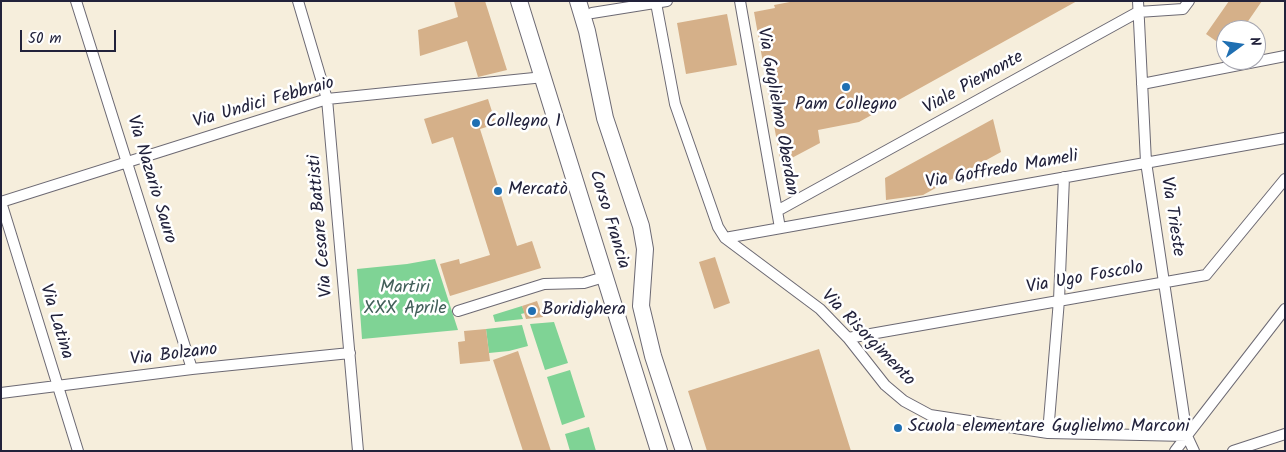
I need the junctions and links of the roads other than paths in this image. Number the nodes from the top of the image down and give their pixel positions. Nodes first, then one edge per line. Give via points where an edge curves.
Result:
1 (76, 1) edge
2 (298, 1) edge
3 (519, 1) edge
4 (578, 1) edge
5 (740, 1) edge
6 (1138, 1) edge
7 (1189, 1) edge
8 (661, 2) edge
9 (1138, 12) junction
10 (592, 13) dead end
11 (1285, 56) edge
12 (544, 77) junction
13 (1142, 84) junction
14 (327, 99) junction
15 (1285, 138) edge
16 (127, 162) junction
17 (1146, 162) junction
18 (1064, 177) junction
19 (1285, 179) edge
20 (1, 202) edge
21 (777, 211) junction
22 (780, 228) junction
23 (725, 238) junction
24 (604, 277) junction
25 (1164, 282) junction
26 (1059, 300) junction
27 (1285, 309) edge
28 (458, 311) dead end
29 (848, 338) junction
30 (350, 353) junction
31 (192, 369) junction
32 (57, 387) junction
33 (1, 393) edge
34 (1048, 433) junction
35 (1285, 434) edge
36 (1187, 436) junction
37 (78, 451) edge
38 (358, 451) edge
39 (659, 451) edge
40 (684, 451) edge
41 (1175, 451) edge
42 (1194, 451) edge
43 (1234, 451) edge

1 - 16 street, Via Nazario Sauro
2 - 14 street, Via Cesare Battisti
3 - 12 main road, Corso Francia
4 - 40 main road, Corso Francia via 605,118 641,226 645,249 641,306 653,356
5 - 21 street, Via Guglielmo Oberdan
6 - 9 street, Via Trieste
7 - 9 street, Viale Piemonte via 1183,9
8 - 10 street
8 - 23 street, Via Risorgimento via 676,104 718,227
9 - 13 street, Via Trieste
9 - 21 street, Viale Piemonte
11 - 13 street
12 - 14 street, Via Undici Febbraio
12 - 24 main road, Corso Francia
13 - 17 street, Via Trieste
14 - 16 street, Via Undici Febbraio
14 - 30 street, Via Cesare Battisti
15 - 17 street, Via Goffredo Mameli
16 - 20 street, Via Undici Febbraio
16 - 31 street, Via Nazario Sauro
17 - 18 street, Via Goffredo Mameli
17 - 25 street, Via Trieste
18 - 22 street, Via Goffredo Mameli
18 - 26 street
19 - 25 street, Via Ugo Foscolo via 1206,275
20 - 32 street, Via Latina
21 - 22 street, Via Guglielmo Oberdan
22 - 23 street, Via Goffredo Mameli
23 - 29 street, Via Risorgimento via 820,309
24 - 28 street via 584,283 544,284
24 - 39 main road, Corso Francia
25 - 26 street, Via Ugo Foscolo
25 - 36 street, Via Trieste
26 - 29 street, Via Ugo Foscolo
26 - 34 street
27 - 36 street
29 - 34 street, Via Risorgimento via 885,385 904,401 930,415
30 - 31 street, Via Bolzano
30 - 38 street, Via Cesare Battisti
31 - 32 street, Via Bolzano
32 - 33 street, Via Bolzano
32 - 37 street, Via Latina
34 - 36 street, Via Risorgimento
35 - 43 street
36 - 41 street
36 - 42 street, Via Trieste

